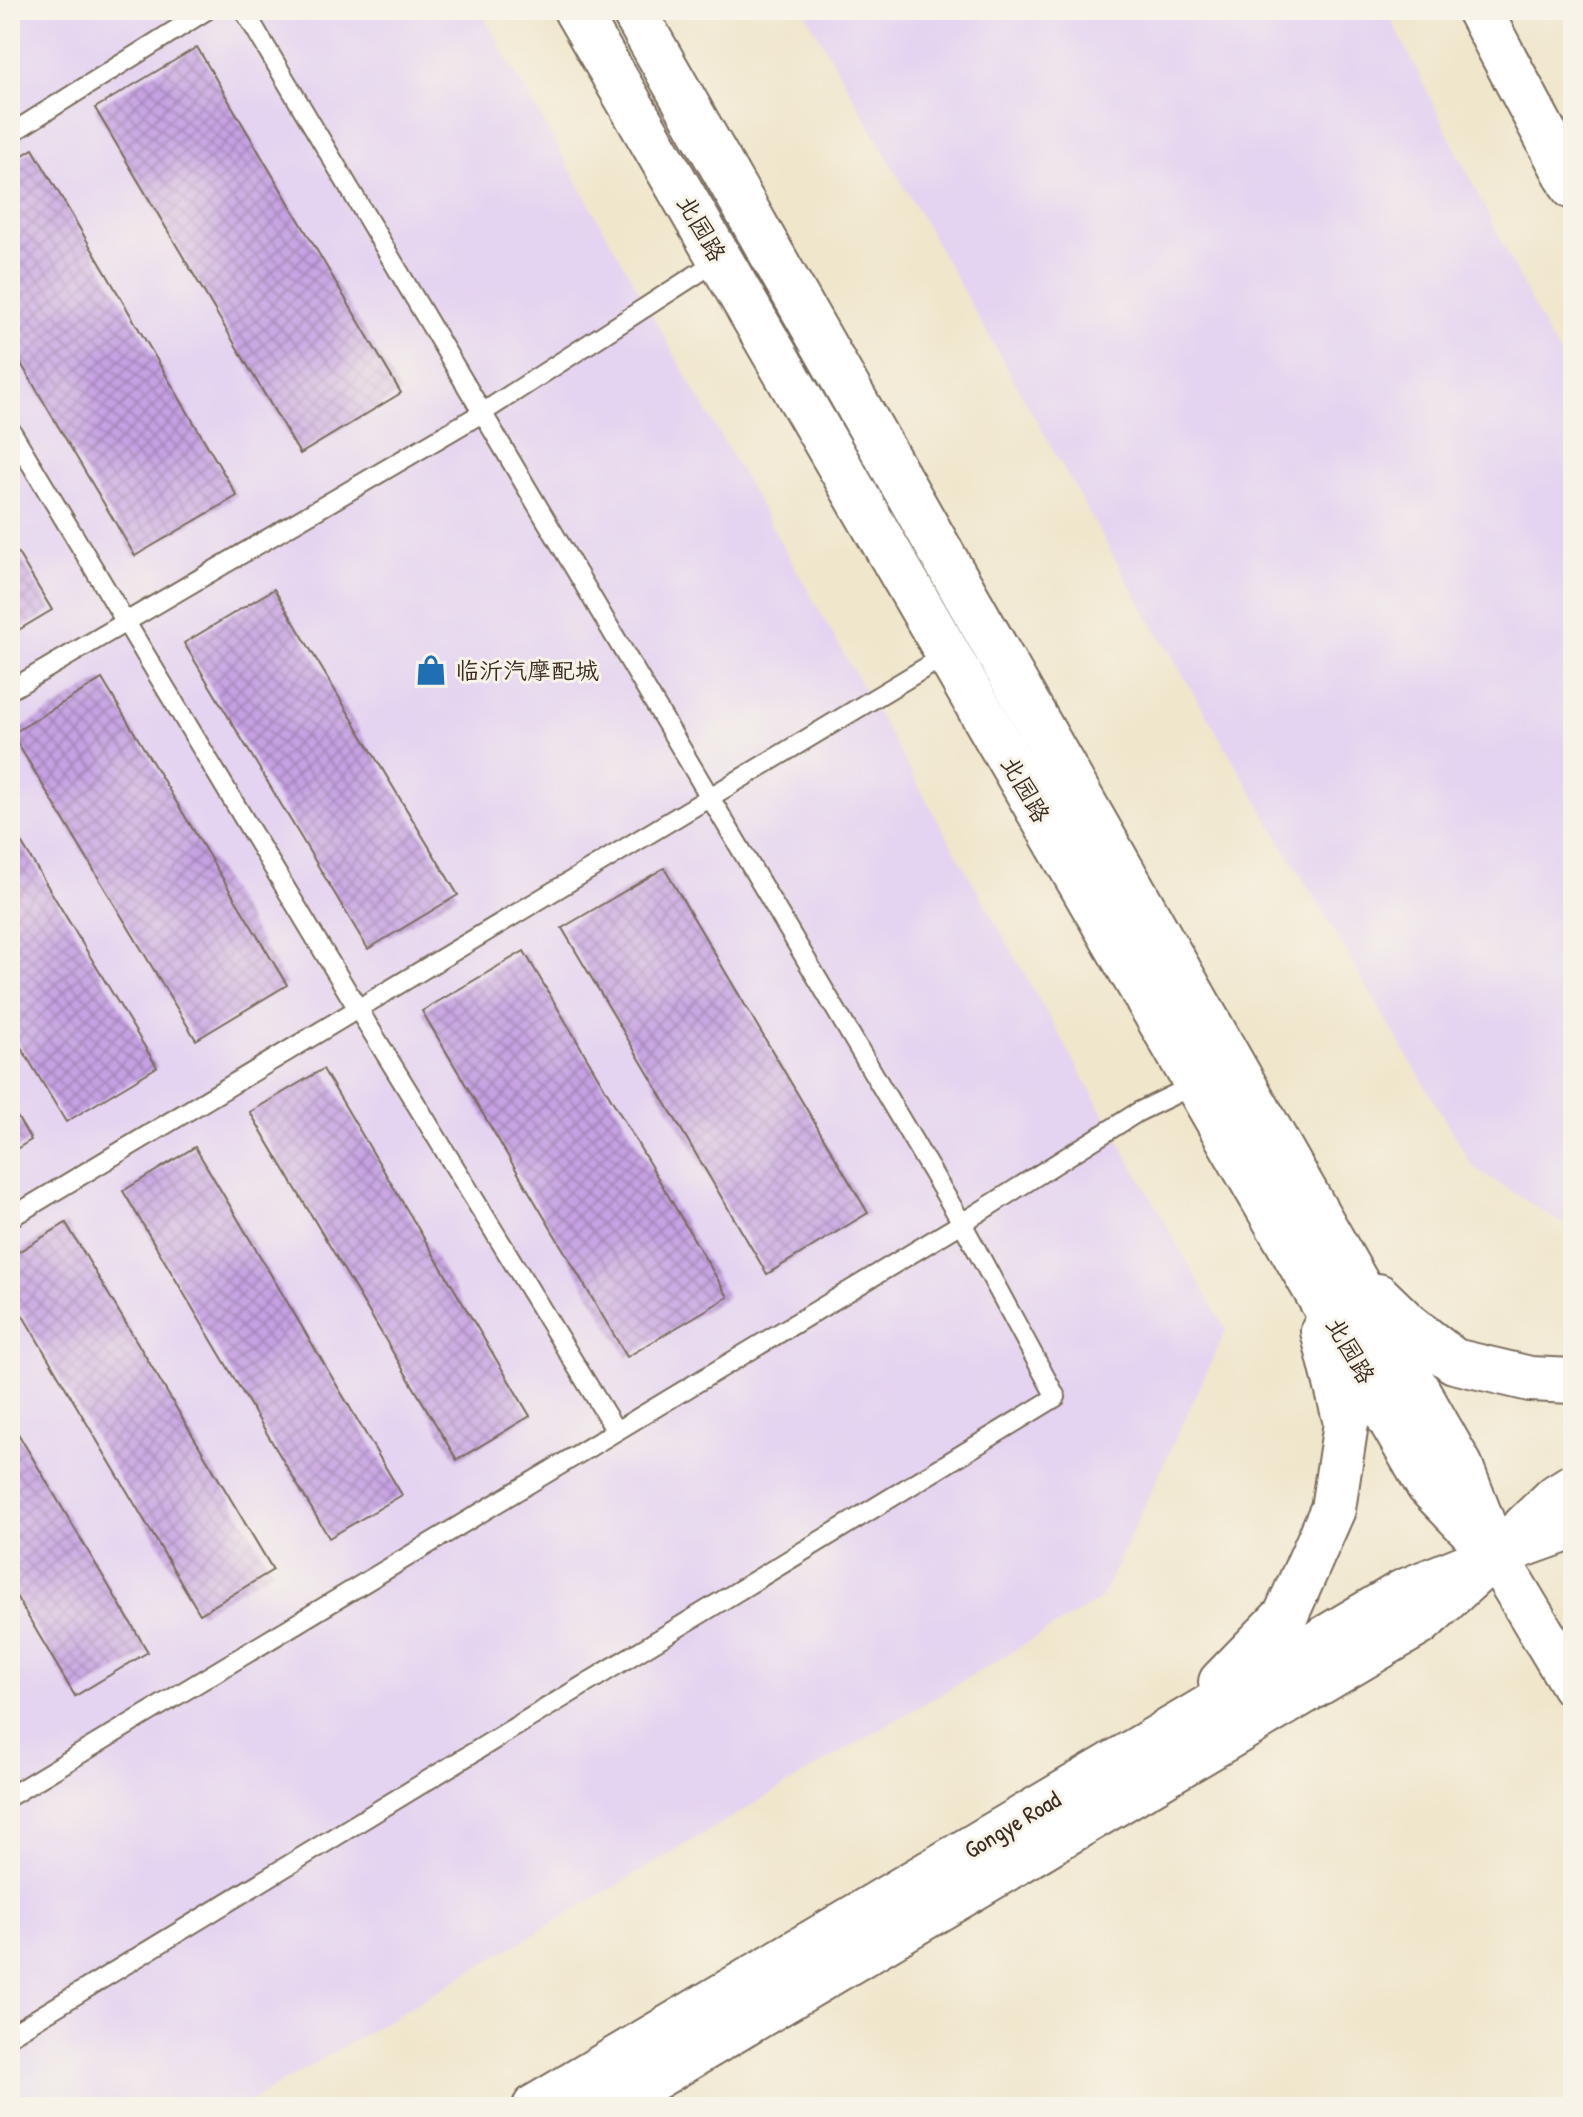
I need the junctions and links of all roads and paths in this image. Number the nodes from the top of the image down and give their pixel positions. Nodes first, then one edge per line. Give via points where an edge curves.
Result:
1 (207, 10) edge
2 (244, 10) edge
3 (576, 10) edge
4 (633, 10) edge
5 (1479, 10) edge
6 (10, 134) edge
7 (1573, 187) edge
8 (720, 259) junction
9 (482, 413) junction
10 (10, 429) edge
11 (127, 622) junction
12 (948, 654) junction
13 (10, 690) edge
14 (710, 798) junction
15 (358, 1009) junction
16 (1196, 1084) junction
17 (10, 1218) edge
18 (962, 1223) junction
19 (1327, 1271) junction
20 (1573, 1381) edge
21 (616, 1431) junction
22 (1573, 1486) edge
23 (1573, 1527) edge
24 (1495, 1555) junction
25 (1573, 1685) edge
26 (1178, 1726) junction
27 (10, 1796) edge
28 (10, 2035) edge
29 (535, 2107) edge
30 (605, 2107) edge

1 - 6 lane
2 - 9 lane
3 - 8 main road, 北园路
4 - 19 main road, 北园路
5 - 7 main road
8 - 9 lane
8 - 12 main road, 北园路
9 - 11 lane
9 - 14 lane
10 - 11 lane
11 - 13 lane
11 - 15 lane
12 - 14 lane
12 - 16 main road, 北园路
14 - 15 lane
14 - 18 lane
15 - 17 lane
15 - 21 lane
16 - 18 lane via 1138,1112
16 - 19 main road, 北园路
18 - 21 lane
18 - 28 lane via 1056,1397
19 - 20 main road via 1454,1361 1530,1379
19 - 24 main road, 北园路 via 1428,1485
19 - 26 main road via 1346,1423 1333,1509 1286,1615
21 - 27 lane
22 - 24 main road
23 - 24 main road, Gongye Road
24 - 25 main road, 北园路
24 - 26 main road, Gongye Road via 1403,1592
24 - 30 main road, Gongye Road via 1420,1623
26 - 29 main road, Gongye Road

